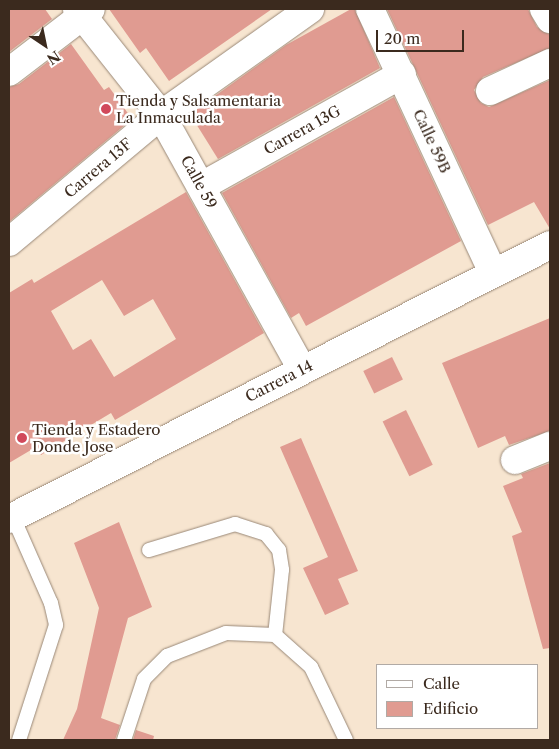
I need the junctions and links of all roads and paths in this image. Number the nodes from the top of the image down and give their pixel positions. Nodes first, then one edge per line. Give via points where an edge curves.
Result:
1 (310, 9) edge
2 (370, 9) edge
3 (544, 9) edge
4 (83, 11) edge
5 (550, 19) edge
6 (550, 64) edge
7 (9, 72) edge
8 (402, 74) junction
9 (490, 91) dead end
10 (161, 115) junction
11 (202, 186) junction
12 (9, 242) edge
13 (550, 245) edge
14 (493, 273) junction
15 (302, 369) junction
16 (550, 446) edge
17 (515, 460) dead end
18 (11, 518) edge
19 (149, 550) dead end
20 (275, 635) junction
21 (19, 740) edge
22 (124, 740) edge
23 (346, 740) edge

1 - 10 street, Carrera 13F
2 - 8 street, Calle 59B
3 - 5 street
4 - 7 street
4 - 10 street, Calle 59
6 - 9 street
8 - 11 street, Carrera 13G
8 - 14 street, Calle 59B
10 - 11 street, Calle 59
10 - 12 street, Carrera 13F
11 - 15 street, Calle 59
13 - 14 street, Carrera 14
14 - 15 street, Carrera 14
15 - 18 street, Carrera 14
16 - 17 street
18 - 21 lane via 50,603 56,625
19 - 20 lane via 235,524 266,534 279,550 282,570
20 - 22 lane via 226,633 167,656 144,679
20 - 23 lane via 311,667

